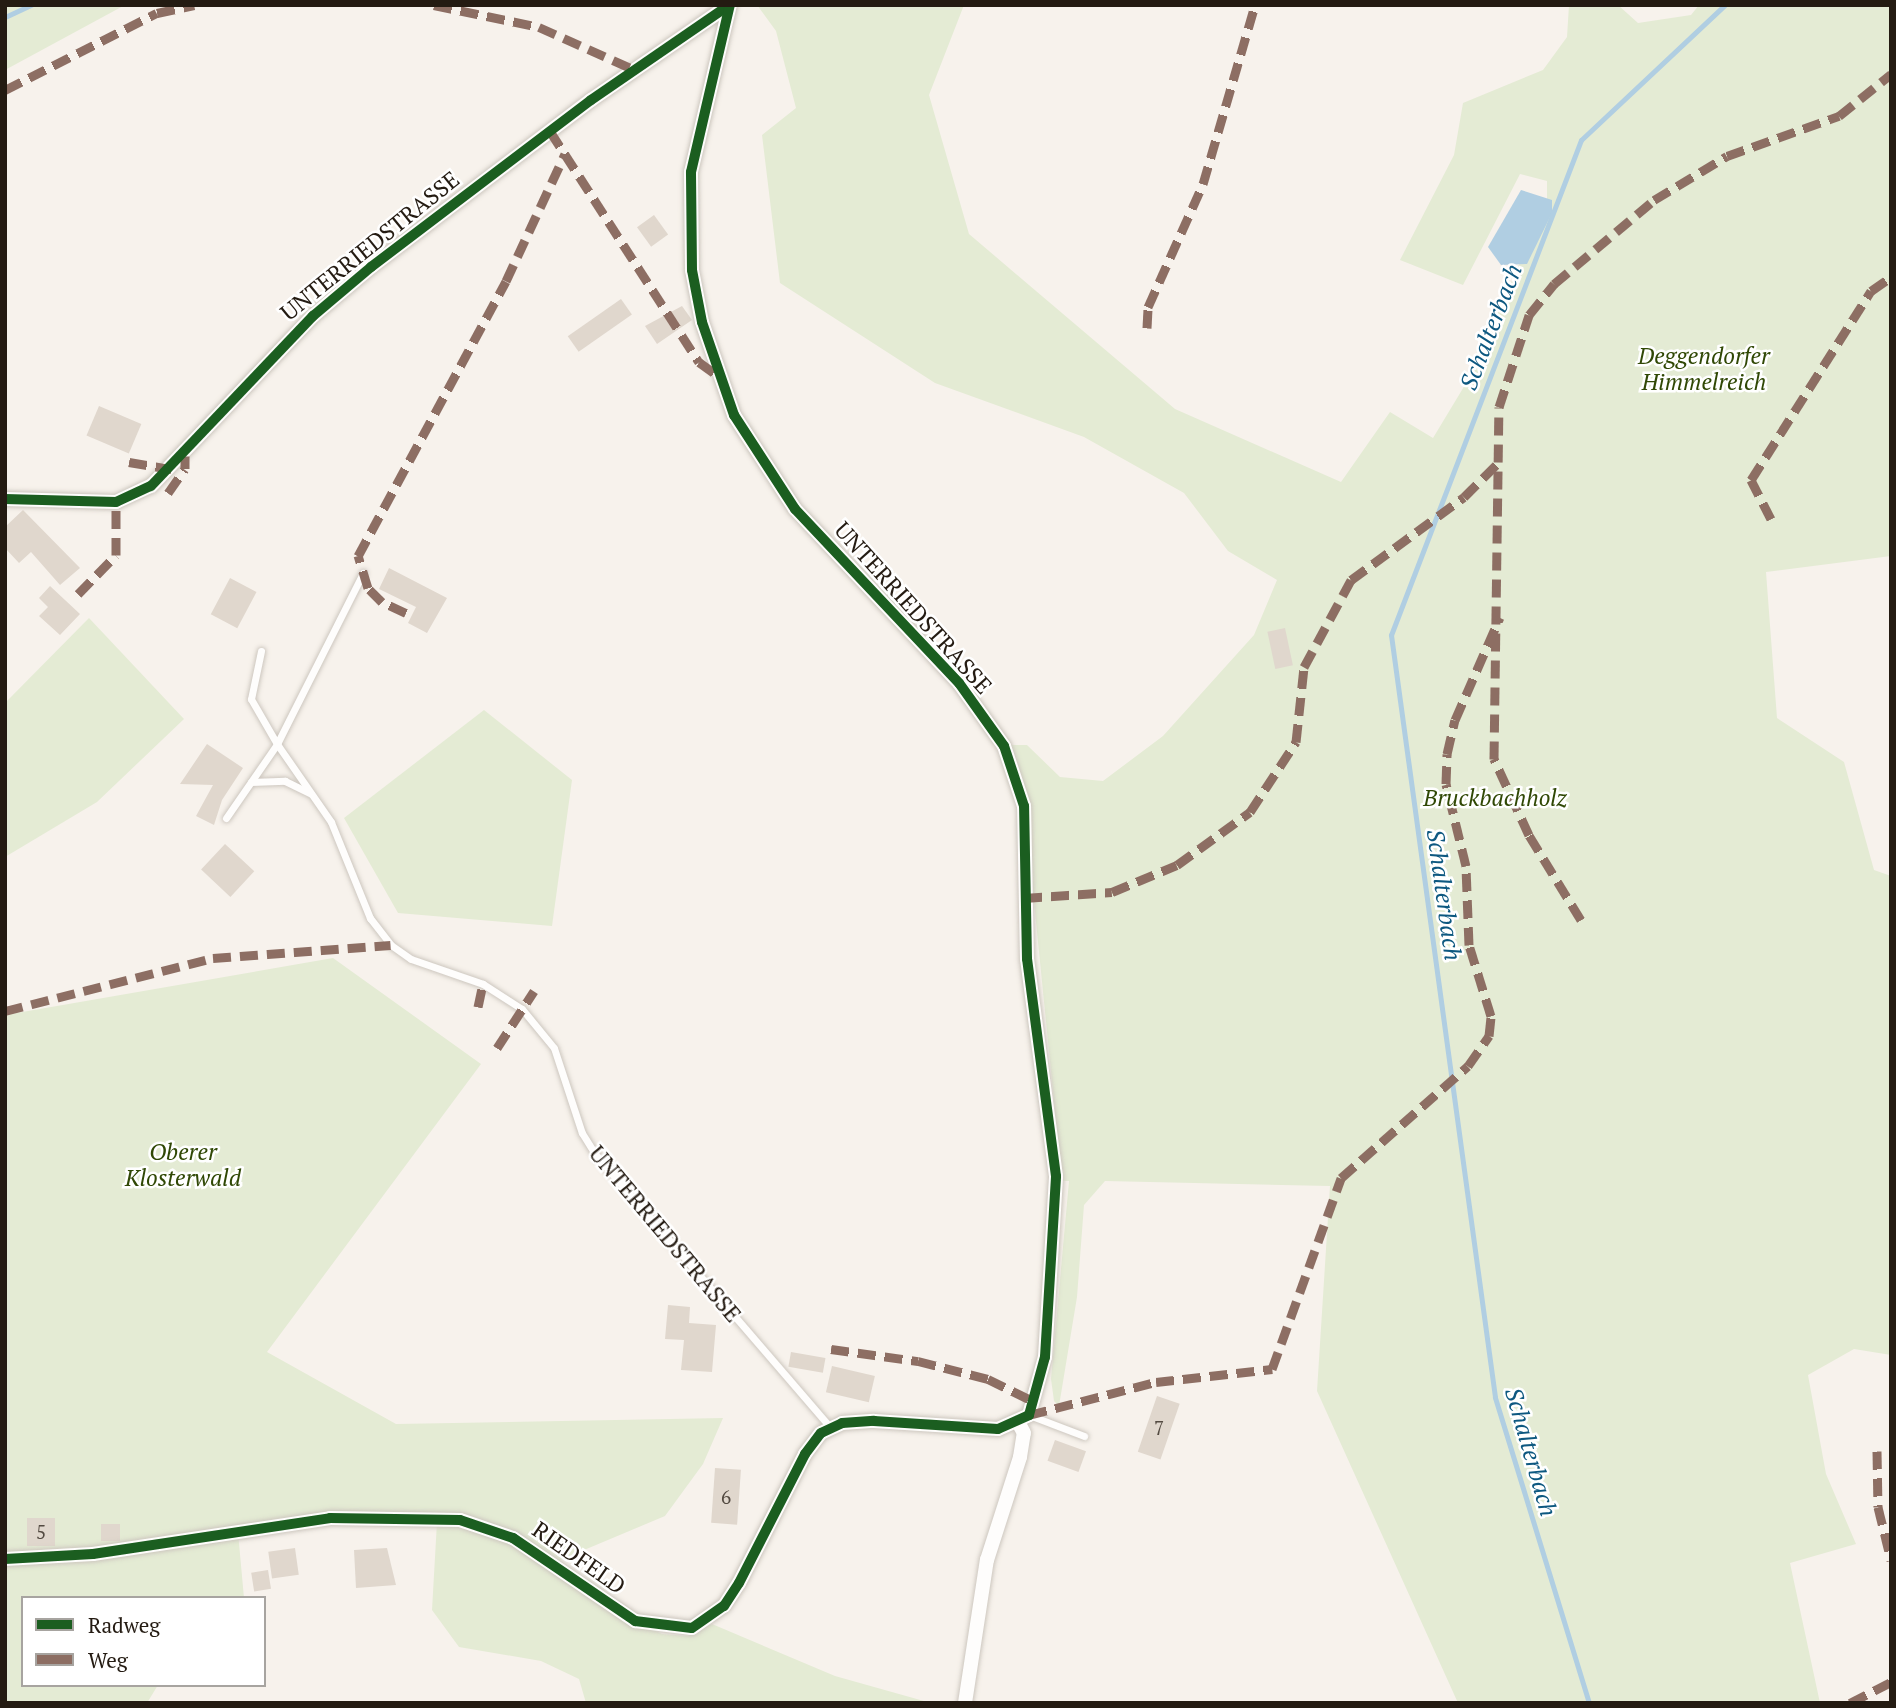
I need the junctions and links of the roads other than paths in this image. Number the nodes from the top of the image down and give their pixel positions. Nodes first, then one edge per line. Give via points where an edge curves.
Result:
1 (729, 5) edge
2 (5, 499) edge
3 (363, 573) dead end
4 (261, 651) dead end
5 (277, 744) junction
6 (251, 782) junction
7 (312, 794) junction
8 (226, 818) dead end
9 (1024, 1419) junction
10 (831, 1427) junction
11 (1084, 1436) dead end
12 (5, 1559) edge
13 (965, 1703) edge

1 - 2 street, UNTERRIEDSTRASSE via 591,100 371,267 313,316 151,486 116,502
1 - 9 street, UNTERRIEDSTRASSE via 691,172 695,283 702,322 734,415 795,509 959,683 1004,746 1024,806 1027,960 1056,1176 1045,1357
3 - 5 lane
4 - 5 lane, UNTERRIEDSTRASSE via 251,699
5 - 6 lane
5 - 7 lane, UNTERRIEDSTRASSE
6 - 7 lane via 285,781
6 - 8 lane
7 - 10 lane, UNTERRIEDSTRASSE via 331,822 379,932 411,959 483,984 522,1009 554,1048 582,1133 596,1155
9 - 10 street via 998,1429 874,1421
9 - 11 lane
9 - 13 street, UNTERRIEDSTRASSE via 1020,1457 987,1560
10 - 12 street, RIEDFELD via 813,1440 724,1606 692,1628 635,1621 513,1538 460,1520 330,1518 93,1554

